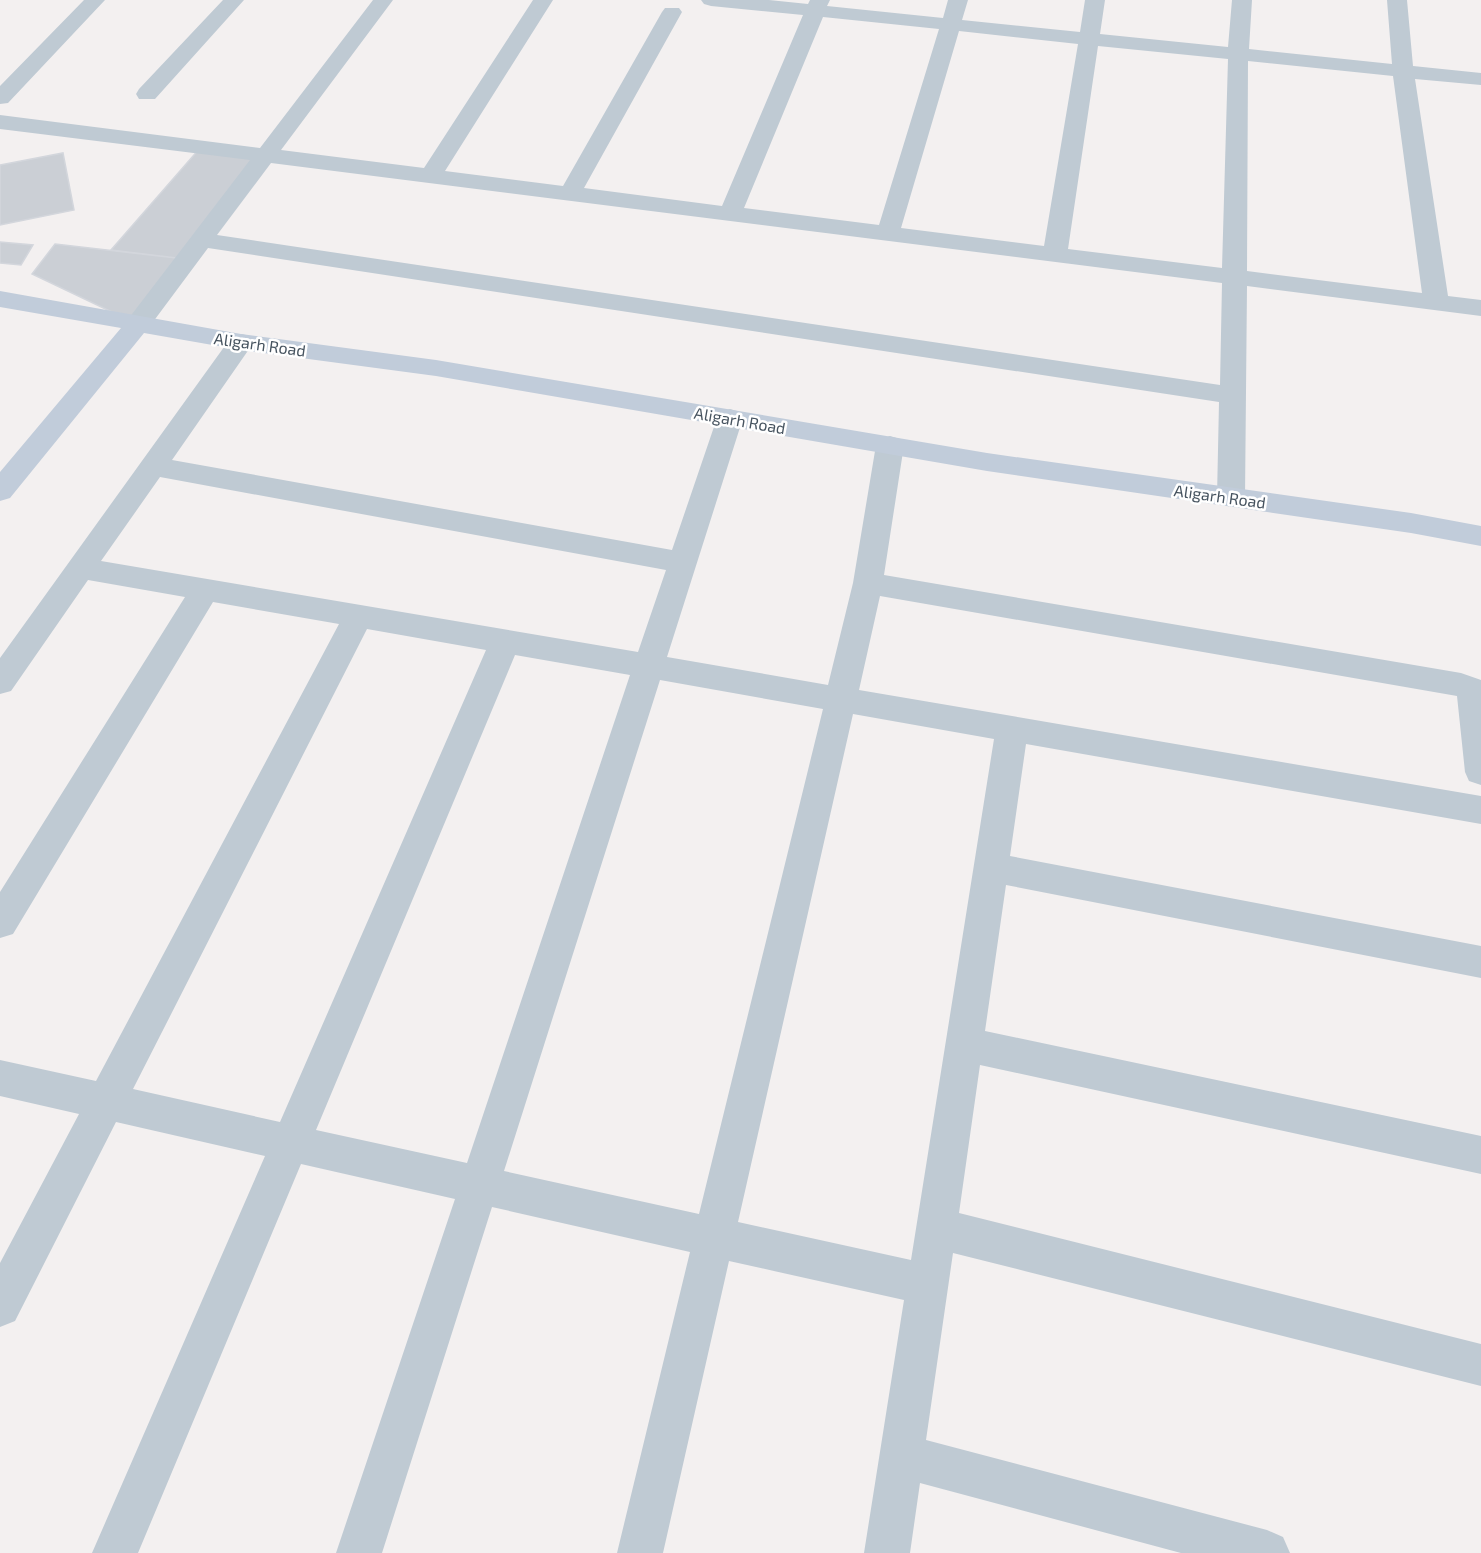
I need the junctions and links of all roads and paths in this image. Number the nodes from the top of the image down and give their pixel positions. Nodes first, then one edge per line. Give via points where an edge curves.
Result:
1 (95, 0) edge
2 (234, 0) edge
3 (383, 0) edge
4 (543, 0) edge
5 (711, 0) edge
6 (958, 0) edge
7 (1095, 0) edge
8 (1242, 0) edge
9 (1396, 0) edge
10 (818, 6) edge
11 (672, 12) dead end
12 (951, 26) junction
13 (1088, 41) junction
14 (1238, 54) junction
15 (1403, 70) junction
16 (1481, 79) edge
17 (147, 94) dead end
18 (0, 98) edge
19 (0, 122) edge
20 (265, 156) junction
21 (430, 176) junction
22 (570, 193) junction
23 (730, 213) junction
24 (888, 232) junction
25 (201, 240) junction
26 (1055, 253) junction
27 (1234, 275) junction
28 (0, 299) edge
29 (1436, 302) junction
30 (1481, 308) edge
31 (138, 324) junction
32 (241, 342) junction
33 (1232, 395) junction
34 (730, 418) junction
35 (891, 445) junction
36 (154, 466) junction
37 (0, 490) edge
38 (1231, 497) junction
39 (1481, 536) edge
40 (684, 563) junction
41 (81, 568) junction
42 (868, 583) junction
43 (205, 589) junction
44 (358, 616) junction
45 (505, 641) junction
46 (650, 666) junction
47 (0, 682) edge
48 (841, 699) junction
49 (1012, 729) junction
50 (1481, 772) edge
51 (1481, 810) edge
52 (991, 867) junction
53 (0, 923) edge
54 (1481, 962) edge
55 (964, 1044) junction
56 (0, 1078) edge
57 (106, 1102) junction
58 (290, 1143) junction
59 (1481, 1155) edge
60 (480, 1185) junction
61 (936, 1228) junction
62 (714, 1237) junction
63 (928, 1285) junction
64 (0, 1306) edge
65 (1481, 1365) edge
66 (902, 1456) junction
67 (115, 1553) edge
68 (359, 1553) edge
69 (640, 1553) edge
70 (887, 1553) edge
71 (1267, 1553) edge

1 - 18 street
2 - 17 street
3 - 20 street
4 - 21 street
5 - 10 street
6 - 12 street
7 - 13 street
8 - 14 street
9 - 15 street
10 - 12 street
10 - 23 street
11 - 22 street
12 - 13 street
12 - 24 street
13 - 14 street
13 - 26 street
14 - 15 street
14 - 27 street
15 - 16 street
15 - 29 street
19 - 20 street
20 - 21 street
20 - 25 street
21 - 22 street
22 - 23 street
23 - 24 street
24 - 26 street
25 - 31 street
25 - 33 street
26 - 27 street
27 - 29 street
27 - 33 street
28 - 31 main road, Aligarh Road
29 - 30 street
31 - 32 main road, Aligarh Road
31 - 37 main road
32 - 34 main road, Aligarh Road via 436,368
32 - 36 street
33 - 38 street
34 - 35 main road, Aligarh Road
34 - 40 street
35 - 38 main road, Aligarh Road
35 - 42 street
36 - 40 street
36 - 41 street
38 - 39 main road, Aligarh Road
40 - 46 street
41 - 43 street
41 - 47 street
42 - 48 street
42 - 50 street via 1461,685 1471,689 1474,696
43 - 44 street
43 - 53 street
44 - 45 street
44 - 57 street
45 - 46 street
45 - 58 street
46 - 48 street
46 - 60 street
48 - 49 street
48 - 62 street
49 - 51 street
49 - 52 street
52 - 54 street
52 - 55 street
55 - 59 street
55 - 61 street
56 - 57 street
57 - 58 street
57 - 64 street
58 - 60 street
58 - 67 street
60 - 62 street
60 - 68 street
61 - 63 street
61 - 65 street
62 - 63 street
62 - 69 street
63 - 66 street
66 - 70 street
66 - 71 street

